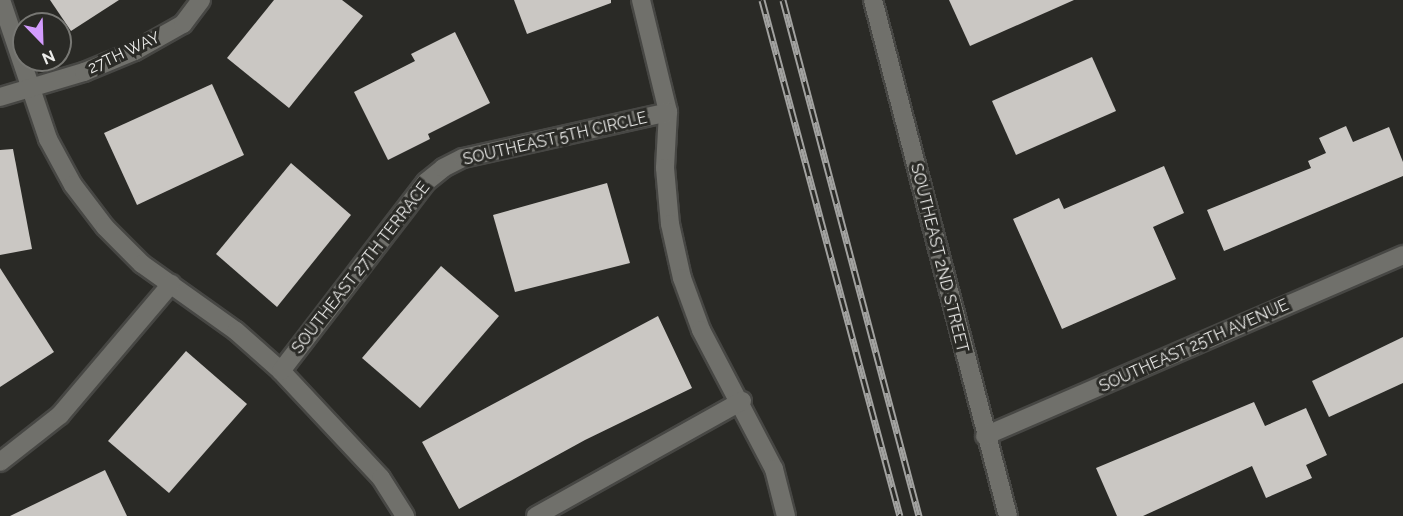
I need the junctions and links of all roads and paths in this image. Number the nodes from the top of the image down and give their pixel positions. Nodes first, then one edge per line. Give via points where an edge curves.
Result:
1 (1, 0) edge
2 (201, 0) edge
3 (642, 0) edge
4 (873, 0) edge
5 (29, 88) junction
6 (0, 97) edge
7 (668, 112) junction
8 (443, 168) joint
9 (1403, 255) edge
10 (171, 284) junction
11 (281, 371) junction
12 (742, 401) junction
13 (986, 436) junction
14 (0, 462) edge
15 (405, 516) edge
16 (536, 516) edge
17 (786, 516) edge
18 (1008, 516) edge

1 - 5 street via 19,44
2 - 5 street, 27TH WAY via 183,24 135,51
3 - 7 street, SOUTHEAST 5TH CIRCLE
4 - 13 street, SOUTHEAST 2ND STREET
5 - 6 street, 27TH WAY
5 - 10 street via 48,139 73,185 105,227 142,264
7 - 8 street, SOUTHEAST 5TH CIRCLE via 463,159
7 - 12 street, SOUTHEAST 5TH CIRCLE via 665,168 670,224 682,278 701,330
8 - 11 street, SOUTHEAST 27TH TERRACE via 426,182
9 - 13 street, SOUTHEAST 25TH AVENUE
10 - 11 street
10 - 14 street via 60,415
11 - 15 street via 381,478
12 - 16 street
12 - 17 street, SOUTHEAST 5TH CIRCLE via 774,469
13 - 18 street, SOUTHEAST 2ND STREET

